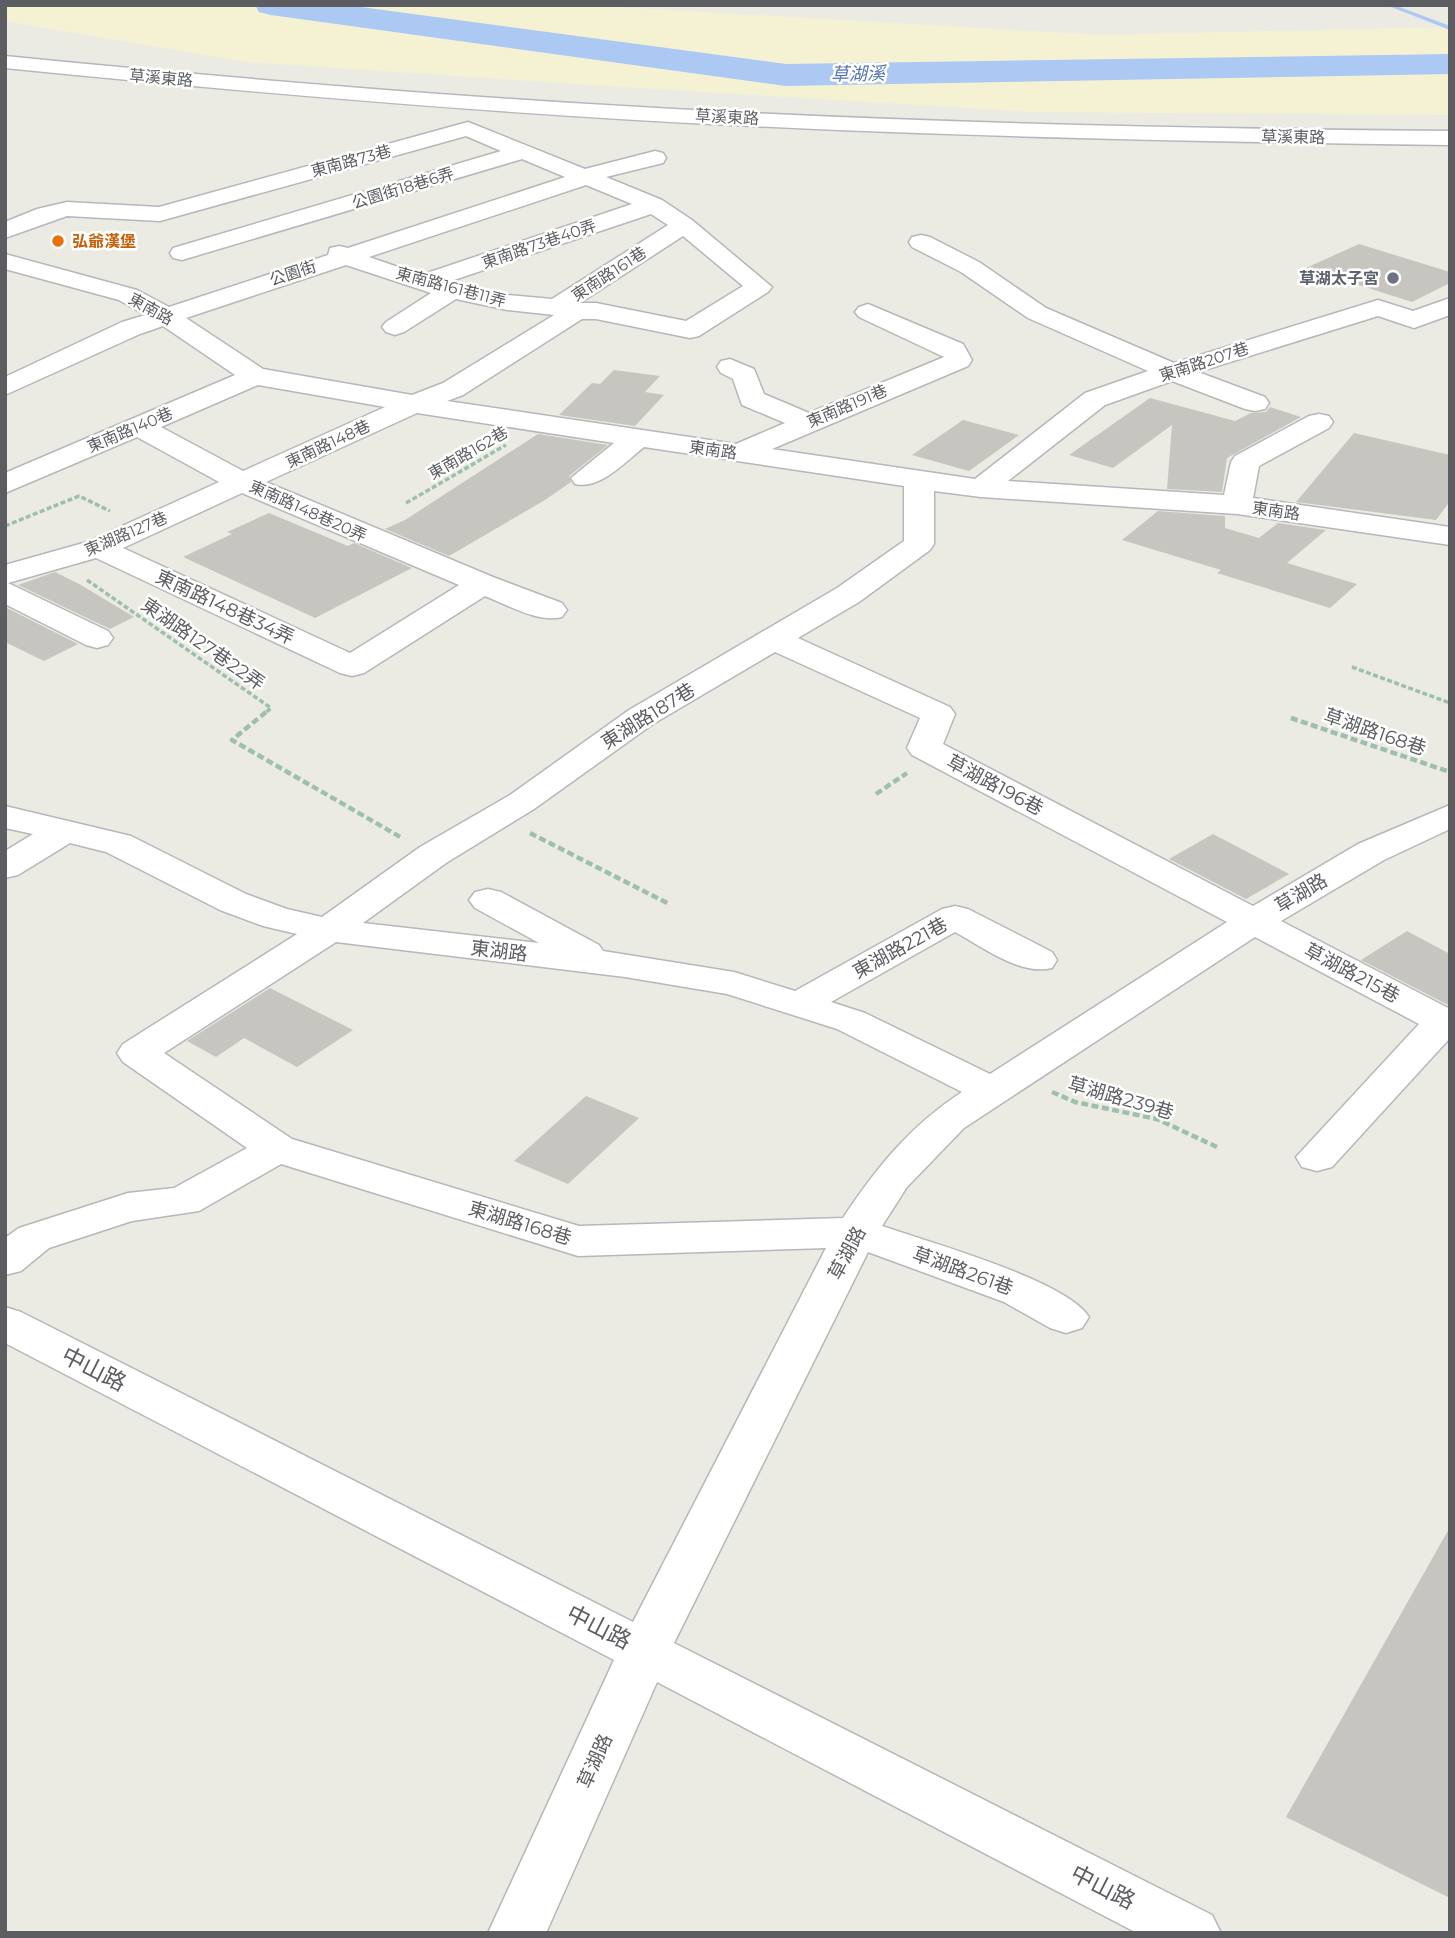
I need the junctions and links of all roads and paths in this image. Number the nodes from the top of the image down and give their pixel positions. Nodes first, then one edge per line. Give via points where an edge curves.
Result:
1 (5, 62) edge
2 (500, 104) junction
3 (468, 129) junction
4 (1450, 138) edge
5 (524, 151) junction
6 (655, 158) dead end
7 (585, 177) junction
8 (224, 196) junction
9 (654, 205) junction
10 (282, 224) junction
11 (684, 225) junction
12 (5, 231) edge
13 (921, 242) dead end
14 (183, 253) dead end
15 (346, 256) junction
16 (5, 261) edge
17 (424, 282) junction
18 (454, 289) junction
19 (1450, 306) edge
20 (566, 309) junction
21 (867, 312) dead end
22 (166, 316) junction
23 (395, 327) dead end
24 (730, 367) dead end
25 (1172, 372) junction
26 (255, 376) junction
27 (5, 387) edge
28 (1255, 403) dead end
29 (414, 404) junction
30 (1319, 422) dead end
31 (808, 423) junction
32 (543, 424) junction
33 (138, 426) junction
34 (638, 439) junction
35 (737, 454) junction
36 (585, 478) dead end
37 (919, 480) junction
38 (243, 483) junction
39 (5, 484) edge
40 (981, 488) junction
41 (406, 503) dead end
42 (1237, 505) junction
43 (5, 526) edge
44 (142, 528) junction
45 (1450, 536) edge
46 (98, 548) junction
47 (59, 561) junction
48 (5, 575) edge
49 (482, 584) junction
50 (5, 592) edge
51 (551, 610) dead end
52 (97, 638) dead end
53 (776, 640) junction
54 (1352, 667) dead end
55 (1450, 703) edge
56 (1291, 718) dead end
57 (1450, 772) edge
58 (498, 816) junction
59 (5, 817) edge
60 (1446, 822) edge
61 (66, 830) junction
62 (433, 855) junction
63 (5, 867) edge
64 (488, 900) dead end
65 (669, 904) dead end
66 (1255, 920) junction
67 (329, 930) junction
68 (1038, 960) dead end
69 (601, 962) junction
70 (801, 1003) junction
71 (1446, 1024) edge
72 (1003, 1083) junction
73 (1219, 1148) dead end
74 (277, 1149) junction
75 (1317, 1157) dead end
76 (856, 1232) junction
77 (5, 1260) edge
78 (1066, 1317) dead end
79 (5, 1323) edge
80 (645, 1650) junction
81 (517, 1933) edge
82 (1192, 1933) edge

1 - 2 street, 草溪東路
2 - 3 street
2 - 4 street, 草溪東路 via 1014,130
3 - 5 street
3 - 8 street, 東南路73巷
5 - 7 street
5 - 10 street, 公園街18巷6弄
6 - 7 street, 公園街
7 - 9 street
7 - 15 street, 公園街
8 - 10 street, 東南路161巷11弄
8 - 12 street, 東南路73巷 via 139,216 87,208 62,210
9 - 11 street
9 - 17 street, 東南路73巷40弄
10 - 14 street, 公園街18巷6弄
10 - 15 street, 東南路161巷11弄
11 - 20 street, 東南路161巷
11 - 20 street, 東南路161巷11弄 via 759,287 690,330
13 - 25 street via 970,267 1037,313
15 - 17 street, 東南路161巷11弄
15 - 22 street, 公園街
16 - 22 street, 東南路 via 128,295
17 - 18 street, 東南路161巷11弄
18 - 20 street, 東南路161巷11弄 via 522,305
18 - 23 street
19 - 25 street, 東南路207巷 via 1414,320 1378,308
20 - 29 street, 東南路161巷 via 453,389
21 - 31 street, 東南路191巷 via 954,350 959,360
22 - 26 street, 東南路
22 - 27 street, 公園街
24 - 31 street via 745,375 752,399
25 - 28 street
25 - 40 street, 東南路207巷 via 1095,399
26 - 29 street, 東南路
26 - 33 street, 東南路140巷
29 - 32 street, 東南路
29 - 38 street, 東南路148巷
30 - 42 street via 1245,462
31 - 35 street, 東南路191巷
32 - 34 street, 東南路
32 - 41 path, 東南路162巷
33 - 38 street, 東南路148巷20弄
33 - 39 street, 東南路140巷
34 - 35 street, 東南路
34 - 36 street
35 - 37 street, 東南路
37 - 40 street, 東南路
37 - 53 street, 東湖路187巷 via 919,544 848,596
38 - 44 street, 東湖路127巷
38 - 49 street, 東南路148巷20弄
40 - 42 street, 東南路
42 - 45 street, 東南路
43 - 44 path via 79,496
44 - 46 street, 東湖路127巷
46 - 47 street, 東湖路127巷
46 - 49 street, 東南路148巷34弄 via 352,666
47 - 48 street, 東湖路127巷
47 - 62 path, 東湖路127巷22弄 via 271,708 232,740
49 - 51 street, 東南路148巷20弄
50 - 52 street
53 - 58 street, 東湖路187巷 via 641,717
53 - 66 street, 草湖路196巷 via 938,714 924,748
54 - 55 path
56 - 57 path, 草湖路168巷
58 - 62 street, 東湖路187巷
58 - 65 path
59 - 61 street, 東湖路
60 - 66 street, 草湖路 via 1371,852
61 - 63 street
61 - 67 street, 東湖路 via 118,844 233,902
62 - 67 street, 東湖路187巷
64 - 69 street
66 - 71 street, 草湖路215巷
66 - 72 street, 草湖路
67 - 69 street, 東湖路
67 - 74 street, 東湖路168巷 via 137,1053
68 - 70 street, 東湖路221巷 via 955,917
69 - 70 street, 東湖路 via 734,985
70 - 72 street, 東湖路
71 - 75 street
72 - 73 path, 草湖路239巷 via 1157,1119
72 - 76 street, 草湖路 via 949,1119 892,1177
74 - 76 street, 東湖路168巷 via 578,1241
74 - 77 street via 184,1201 128,1207 34,1238
76 - 78 street, 草湖路261巷 via 1020,1291
76 - 80 street, 草湖路
79 - 80 street, 中山路
80 - 81 street, 草湖路
80 - 82 street, 中山路

